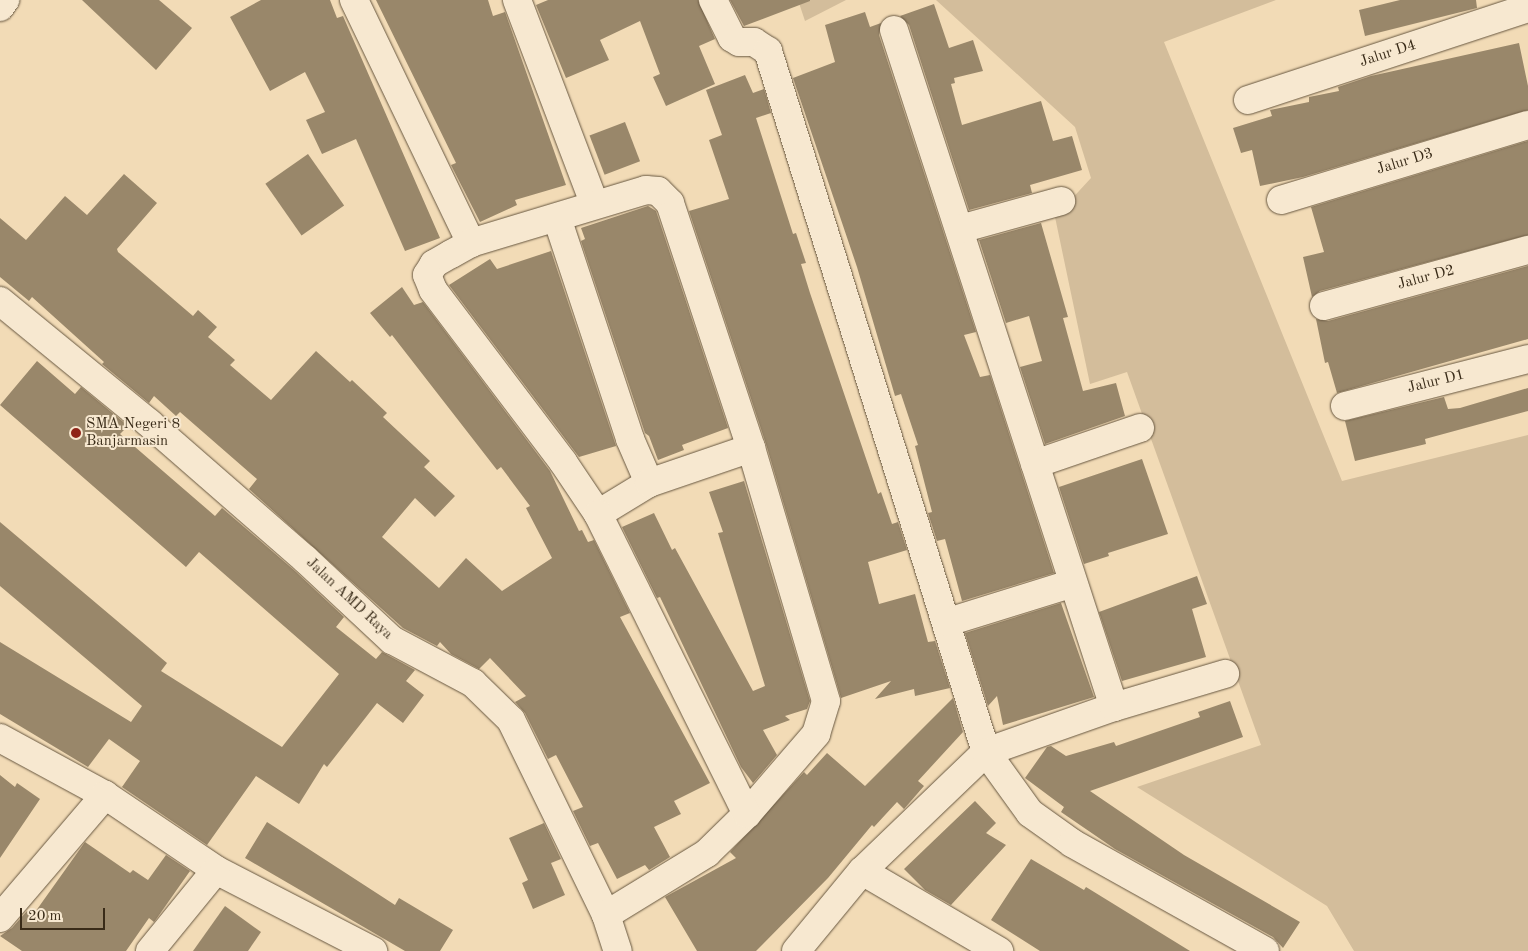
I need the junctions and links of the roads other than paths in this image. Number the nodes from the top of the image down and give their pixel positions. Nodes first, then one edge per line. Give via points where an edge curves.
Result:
1 (5, 0) edge
2 (354, 0) edge
3 (517, 0) edge
4 (713, 0) edge
5 (0, 7) edge
6 (1528, 8) edge
7 (894, 30) dead end
8 (1248, 100) dead end
9 (1528, 125) edge
10 (1281, 200) dead end
11 (1061, 201) dead end
12 (595, 205) junction
13 (557, 218) junction
14 (960, 229) junction
15 (472, 243) junction
16 (1528, 250) edge
17 (0, 301) edge
18 (1324, 306) dead end
19 (1528, 359) edge
20 (1345, 406) dead end
21 (1140, 428) dead end
22 (751, 448) junction
23 (1035, 464) junction
24 (649, 483) junction
25 (598, 514) junction
26 (1073, 583) junction
27 (948, 622) junction
28 (1225, 674) dead end
29 (1114, 707) junction
30 (0, 738) edge
31 (986, 752) junction
32 (104, 796) junction
33 (747, 814) junction
34 (216, 870) junction
35 (862, 871) junction
36 (606, 916) junction
37 (0, 918) edge
38 (340, 944) edge
39 (150, 951) edge
40 (373, 951) edge
41 (618, 951) edge
42 (796, 951) edge
43 (998, 951) edge
44 (1265, 951) edge

1 - 5 street
2 - 15 street
3 - 12 street
4 - 27 street via 732,38 739,42 754,42 768,51
6 - 8 street, Jalur D4
7 - 14 street
9 - 10 street, Jalur D3
11 - 14 street
12 - 13 street
12 - 22 street via 646,190 658,191 670,203
13 - 15 street
13 - 24 street via 630,439
14 - 23 street
15 - 25 street via 434,264 427,275 434,290
16 - 18 street, Jalur D2
17 - 36 street, Jalan AMD Raya via 149,423 392,640 473,683 511,720
19 - 20 street, Jalur D1
21 - 23 street
22 - 24 street
22 - 33 street via 826,700 816,734
23 - 26 street
24 - 25 street
25 - 33 street
26 - 27 street
26 - 29 street
27 - 31 street
28 - 29 street
29 - 31 street
30 - 32 street
31 - 35 street
31 - 44 street via 1003,780 1030,813 1072,843
32 - 34 street
32 - 37 street
33 - 36 street via 707,853
34 - 38 street
34 - 39 street
35 - 42 street
35 - 43 street
36 - 41 street, Jalan AMD Raya
38 - 40 street

